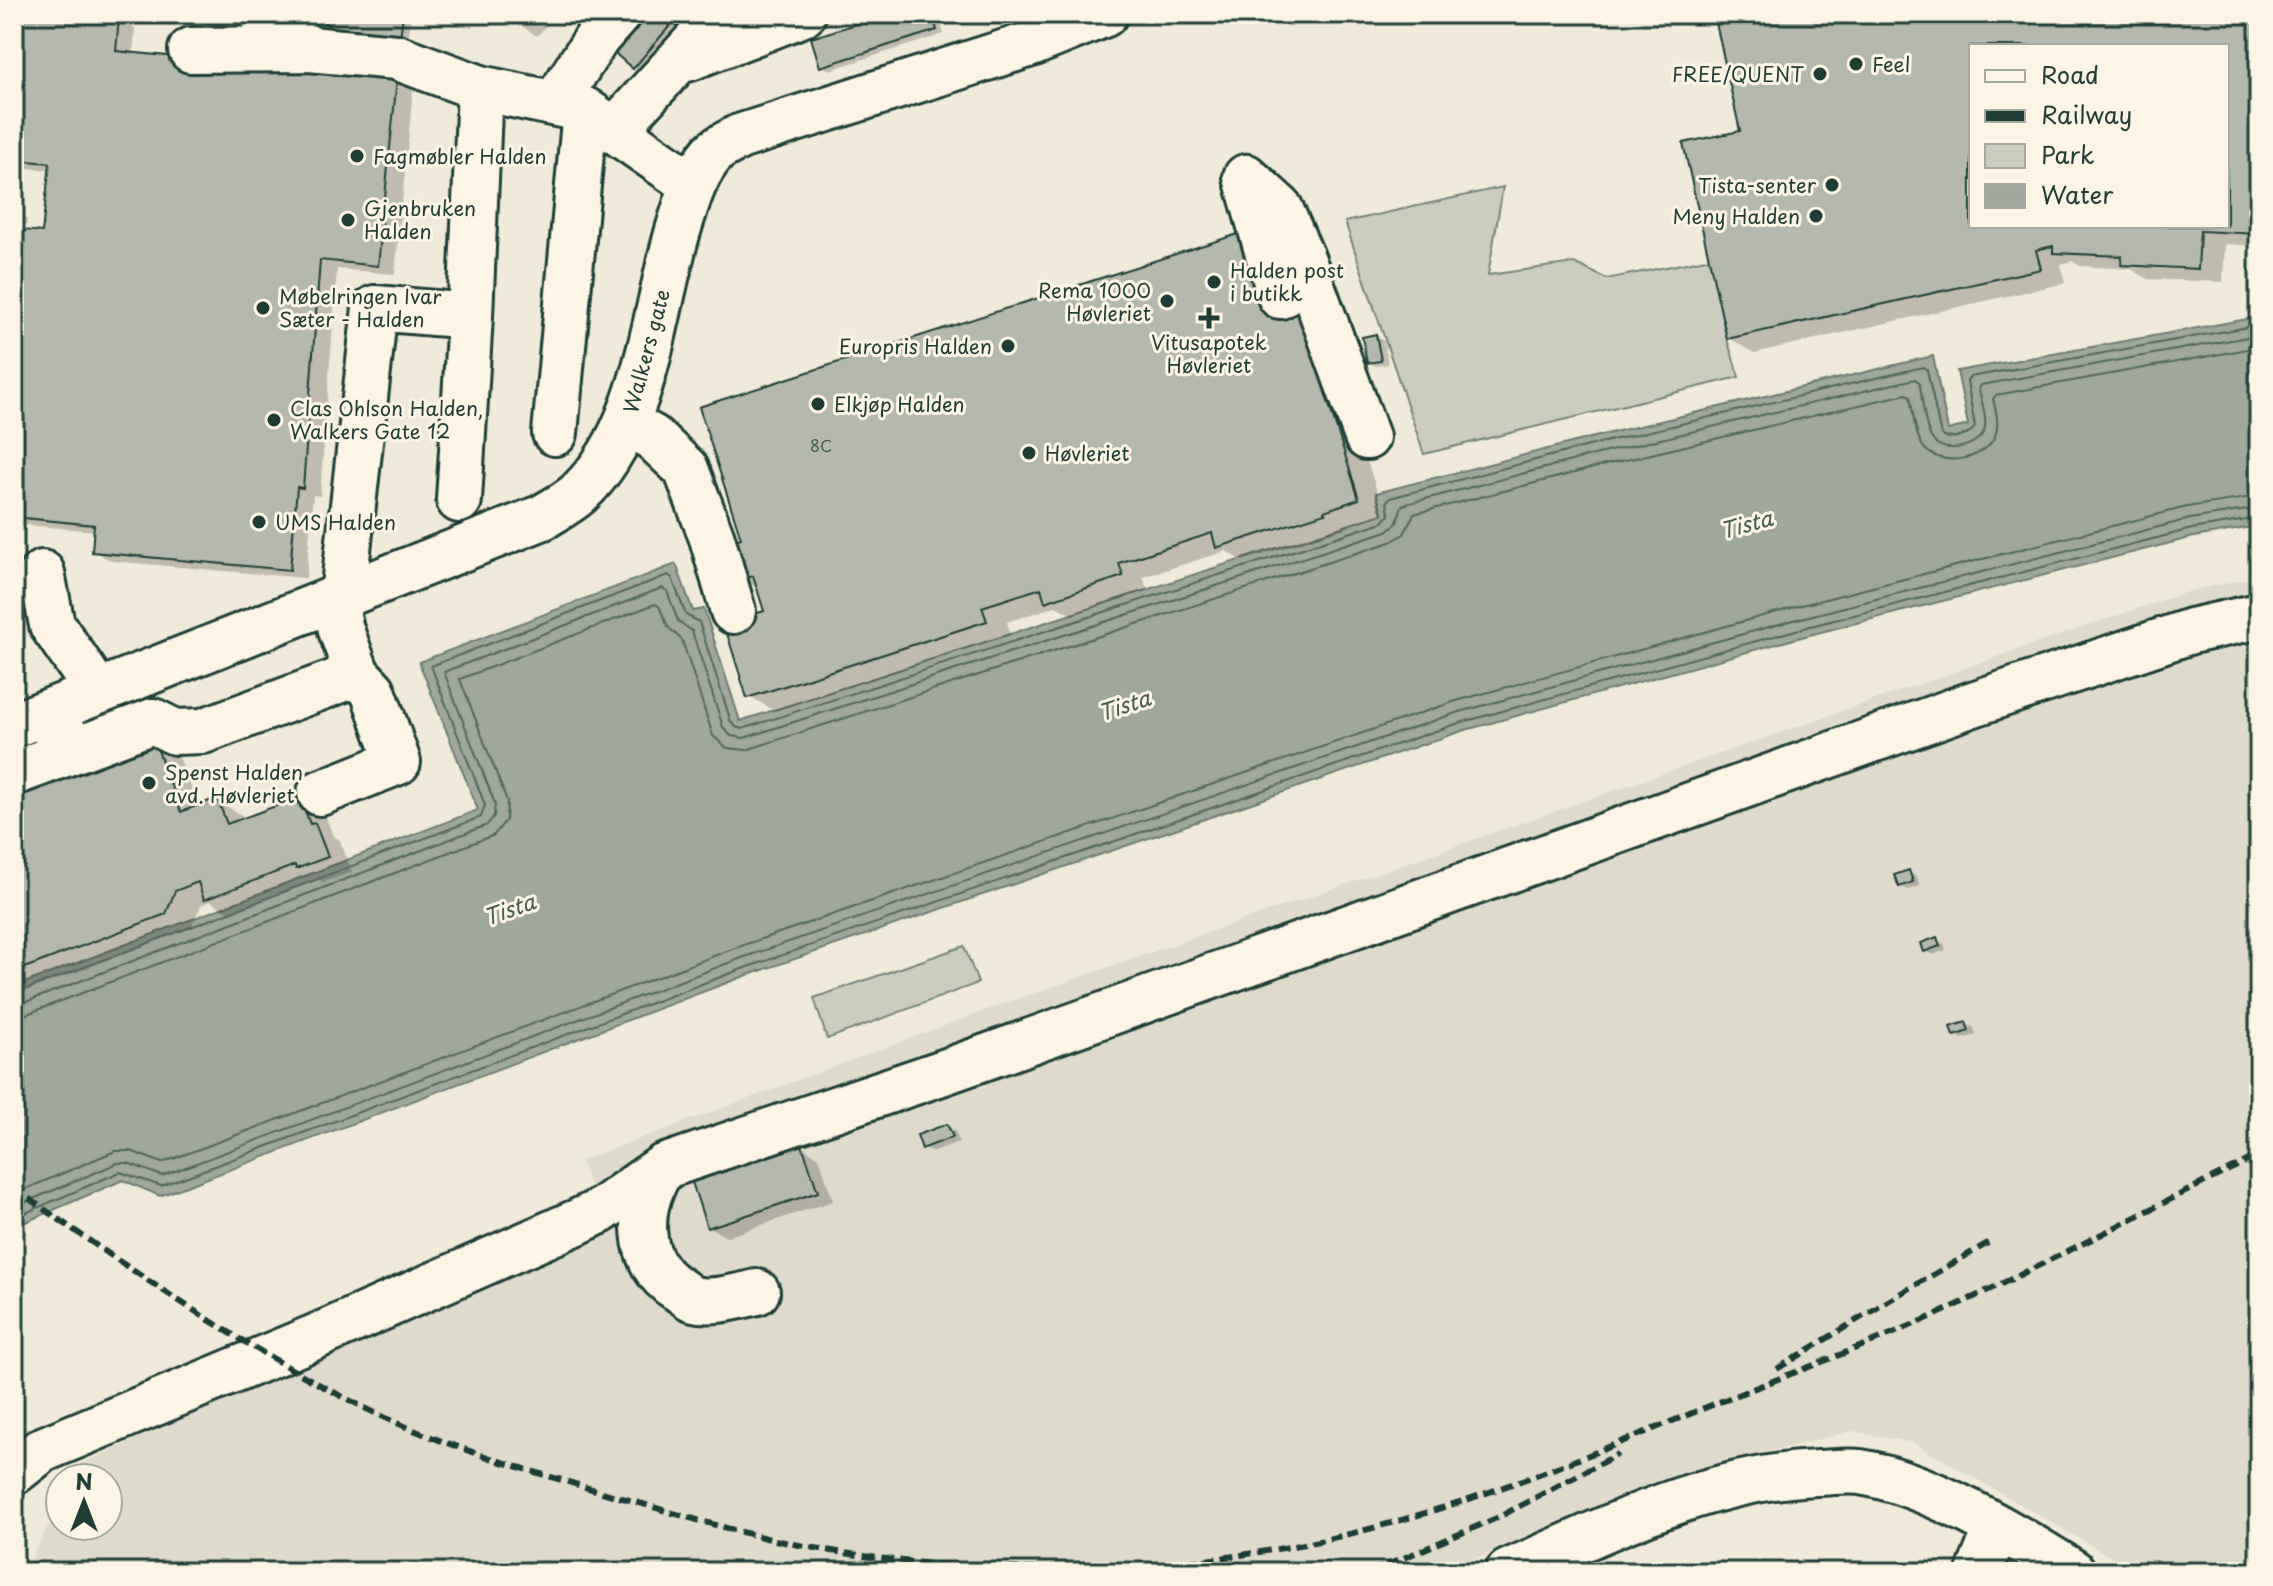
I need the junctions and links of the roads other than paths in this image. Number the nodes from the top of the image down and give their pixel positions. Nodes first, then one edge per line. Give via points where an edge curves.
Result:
1 (262, 14) edge
2 (618, 14) edge
3 (721, 14) edge
4 (803, 14) edge
5 (1105, 14) edge
6 (1035, 29) edge
7 (309, 49) junction
8 (191, 50) dead end
9 (677, 63) junction
10 (480, 88) junction
11 (585, 114) junction
12 (693, 182) junction
13 (1280, 296) dead end
14 (470, 316) junction
15 (626, 423) junction
16 (555, 433) dead end
17 (1367, 437) dead end
18 (459, 500) dead end
19 (42, 573) dead end
20 (338, 596) junction
21 (733, 611) dead end
22 (2259, 616) edge
23 (357, 674) junction
24 (98, 692) junction
25 (26, 720) edge
26 (81, 748) junction
27 (14, 773) edge
28 (320, 793) dead end
29 (663, 1167) junction
30 (757, 1292) dead end
31 (14, 1472) edge
32 (1997, 1527) junction
33 (1508, 1572) edge
34 (1979, 1572) edge
35 (2073, 1572) edge

1 - 7 street
2 - 11 street via 597,38
3 - 9 street
4 - 9 street
5 - 6 street, Walkers gate
6 - 12 street, Walkers gate via 739,137 715,151
7 - 8 street
7 - 10 street via 396,57
9 - 11 street
10 - 11 street
10 - 14 street
11 - 12 street
11 - 16 street
12 - 15 street, Walkers gate
13 - 17 street via 1246,177 1280,208
14 - 18 street
14 - 20 street via 375,308
15 - 20 street, Walkers gate via 578,494 543,517
15 - 21 street via 652,437 686,469
19 - 24 street via 52,625
20 - 23 street via 341,630
20 - 24 street, Walkers gate
22 - 29 street via 2191,631 1970,705 944,1072
23 - 26 street via 203,731 175,732 153,721
23 - 28 street via 373,691 398,762
24 - 25 street, Walkers gate
25 - 26 street
26 - 27 street
29 - 30 street via 646,1202 643,1226 650,1261 669,1283 694,1299
29 - 31 street via 600,1211 42,1450
32 - 33 street via 1917,1488 1859,1472 1798,1474 1686,1497
32 - 34 street
32 - 35 street

